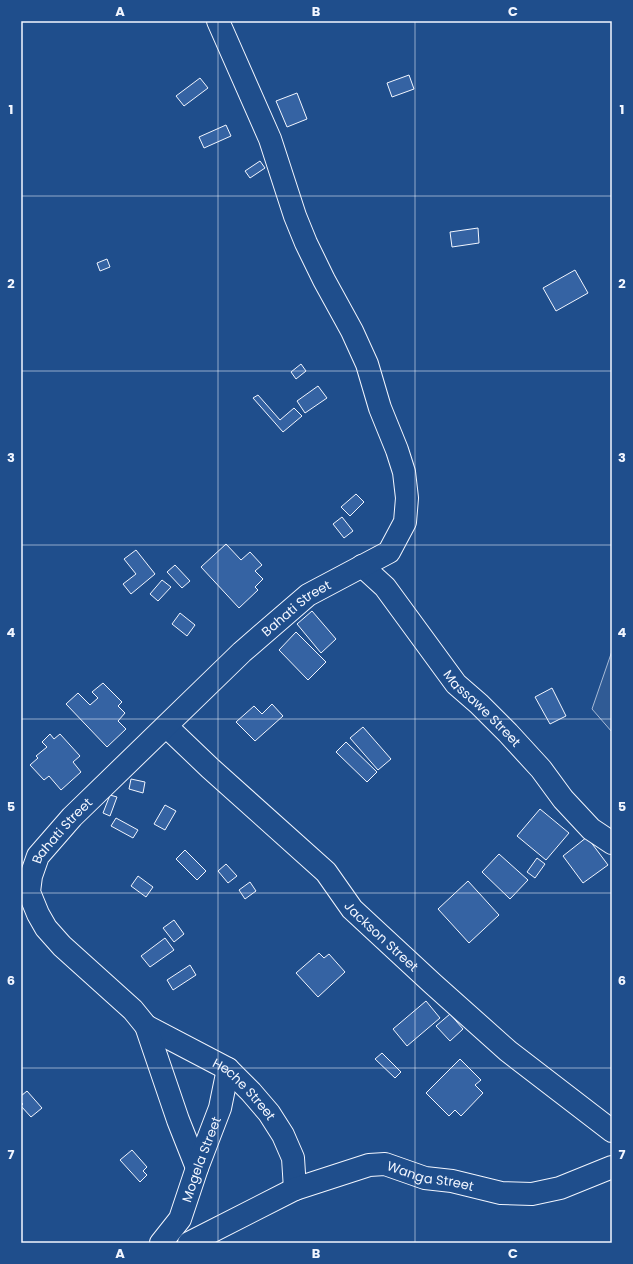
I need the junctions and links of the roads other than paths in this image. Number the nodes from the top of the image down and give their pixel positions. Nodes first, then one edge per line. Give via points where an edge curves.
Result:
1 (218, 21) edge
2 (362, 566) junction
3 (166, 726) junction
4 (612, 843) edge
5 (146, 1026) junction
6 (228, 1070) junction
7 (612, 1131) edge
8 (197, 1168) junction
9 (612, 1168) edge
10 (295, 1189) junction
11 (161, 1243) edge
12 (189, 1243) edge

1 - 2 street, Bahati Street via 270,139 306,243 367,364 404,472 407,498 405,522 389,552
2 - 3 street, Bahati Street via 308,596 242,652
2 - 4 street, Massawe Street via 385,587 456,684 508,733 591,829
3 - 5 street, Bahati Street via 72,817 38,856 30,876 29,892 46,928 62,946 133,1010
3 - 7 street, Jackson Street via 326,872 352,909 432,984 508,1051
5 - 6 street, Heche Street
5 - 8 street, Bahati Street
6 - 8 street, Mogela Street via 220,1108
6 - 10 street, Heche Street via 269,1113 283,1135 293,1158
8 - 11 street, Mogela Street via 180,1219
9 - 10 street, Wanga Street via 560,1188 532,1194 501,1193 452,1181 425,1178 385,1164 369,1165
10 - 12 street, Wanga Street

